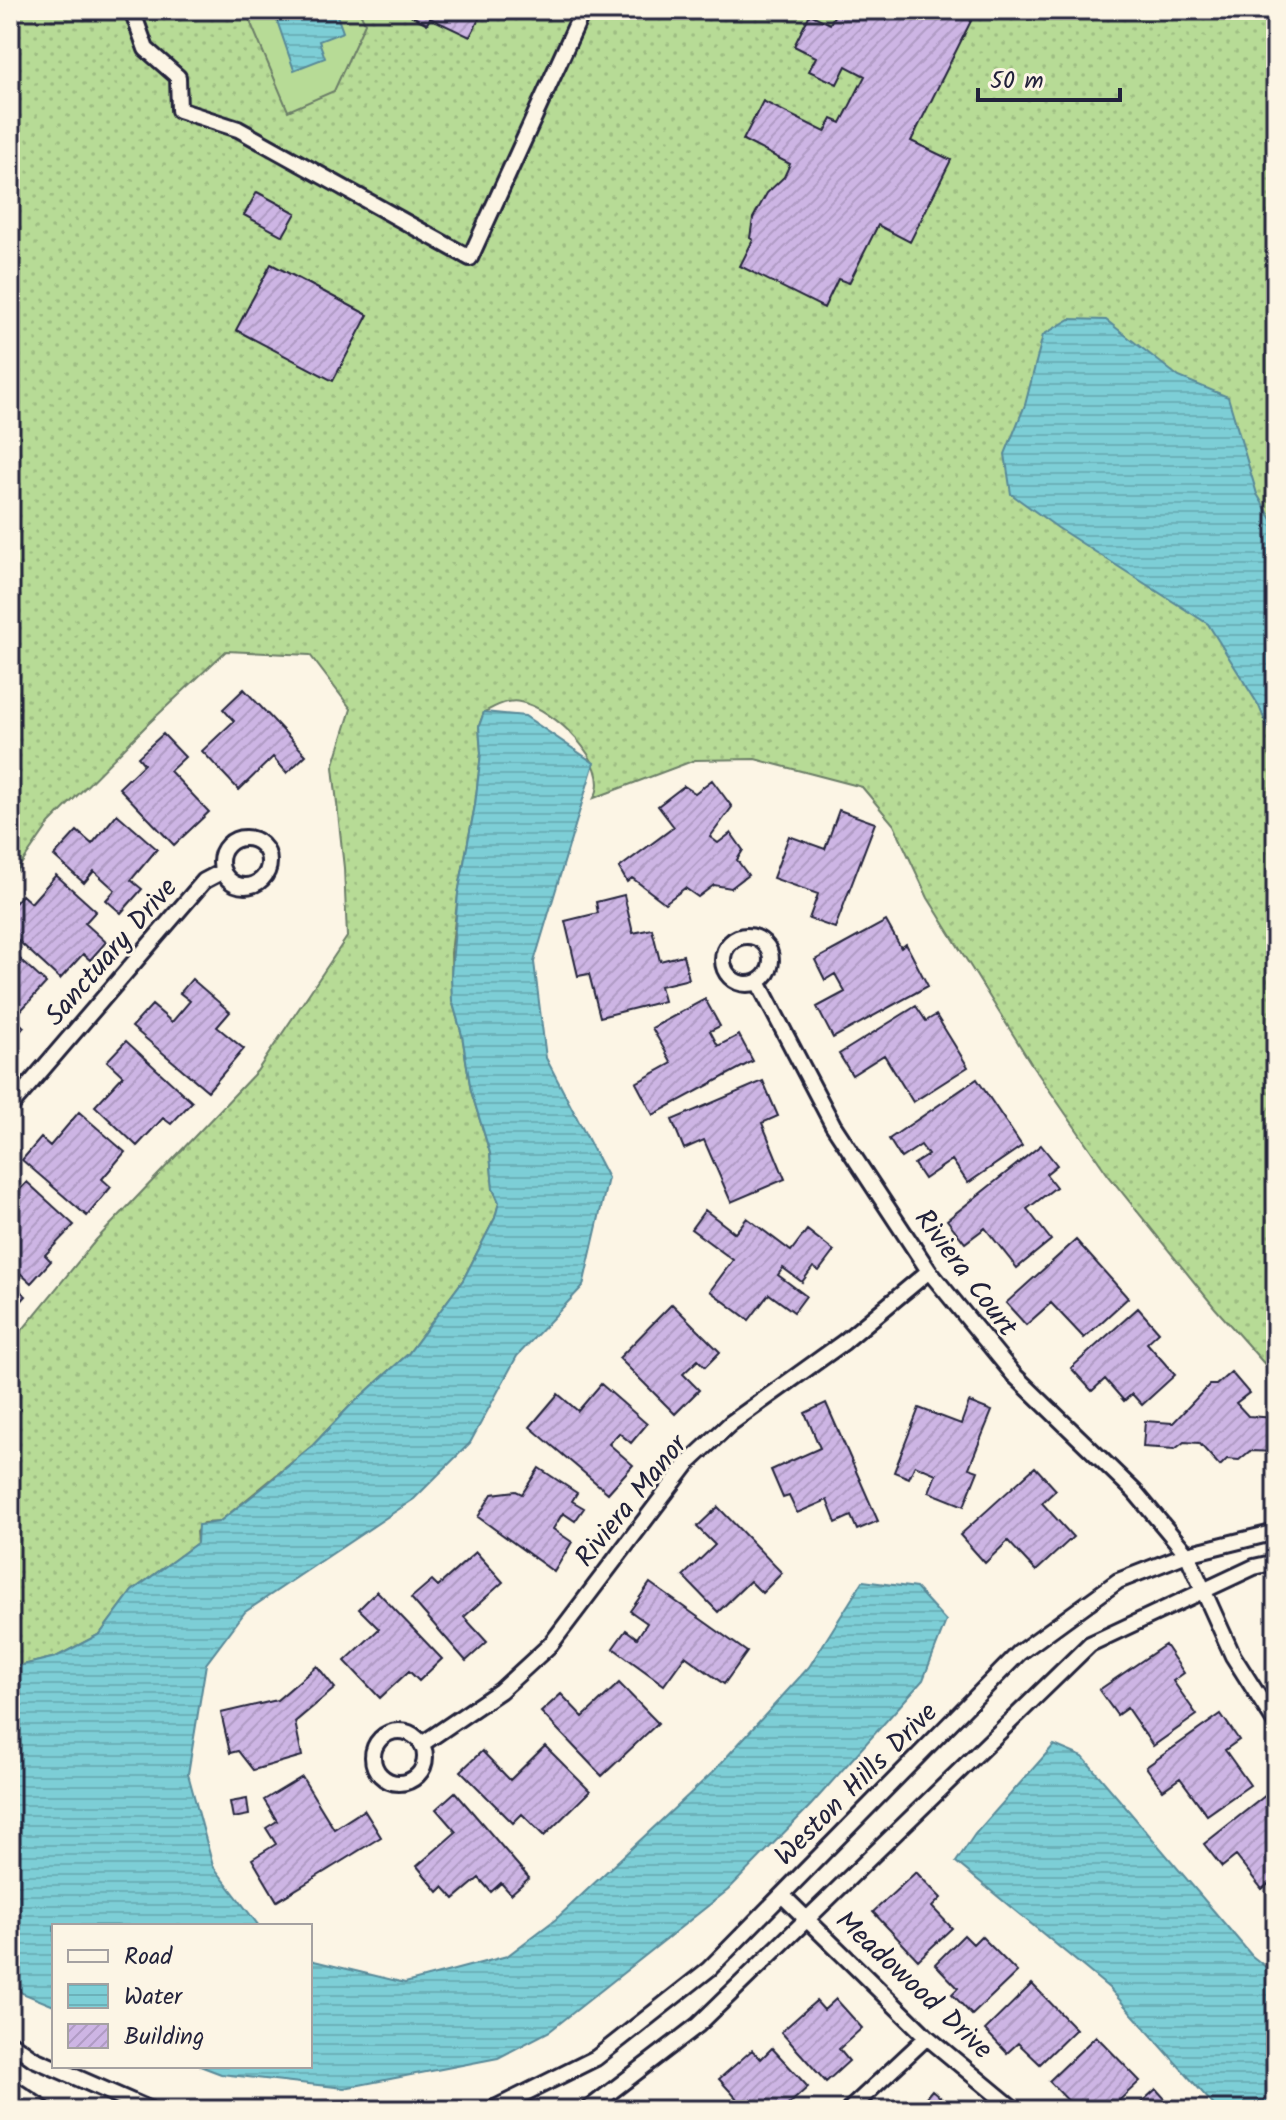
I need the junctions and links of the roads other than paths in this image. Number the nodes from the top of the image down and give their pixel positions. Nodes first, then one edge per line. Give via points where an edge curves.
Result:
1 (132, 10) edge
2 (583, 10) edge
3 (223, 871) dead end
4 (758, 982) dead end
5 (10, 1107) edge
6 (929, 1271) junction
7 (1276, 1532) edge
8 (1187, 1554) junction
9 (1276, 1562) edge
10 (1201, 1591) junction
11 (1276, 1724) edge
12 (422, 1744) dead end
13 (782, 1895) junction
14 (807, 1918) junction
15 (927, 2037) junction
16 (10, 2042) edge
17 (52, 2067) edge
18 (55, 2068) edge
19 (10, 2087) edge
20 (45, 2110) edge
21 (151, 2110) edge
22 (491, 2110) edge
23 (587, 2110) edge
24 (849, 2110) edge
25 (1015, 2110) edge

1 - 2 street via 146,49 178,77 179,110 238,129 470,258
3 - 5 street, Sanctuary Drive via 204,881
4 - 6 street, Riviera Court via 833,1125
6 - 8 street, Riviera Court via 1014,1375 1135,1492
6 - 12 street, Riviera Manor via 844,1342 731,1423 689,1462 551,1644 500,1691
7 - 8 street, Weston Hills Drive
8 - 10 street, Riviera Court
8 - 13 street, Weston Hills Drive via 1118,1581 1019,1653
9 - 10 street
10 - 11 street, Riviera Court via 1233,1656
10 - 14 street via 1090,1644
13 - 14 street, Meadowood Drive
13 - 22 street, Weston Hills Drive via 709,1969 596,2058
14 - 15 street, Meadowood Drive
14 - 23 street via 698,2025
15 - 24 street
15 - 25 street, Meadowood Drive
16 - 17 street
18 - 21 street
19 - 20 street

